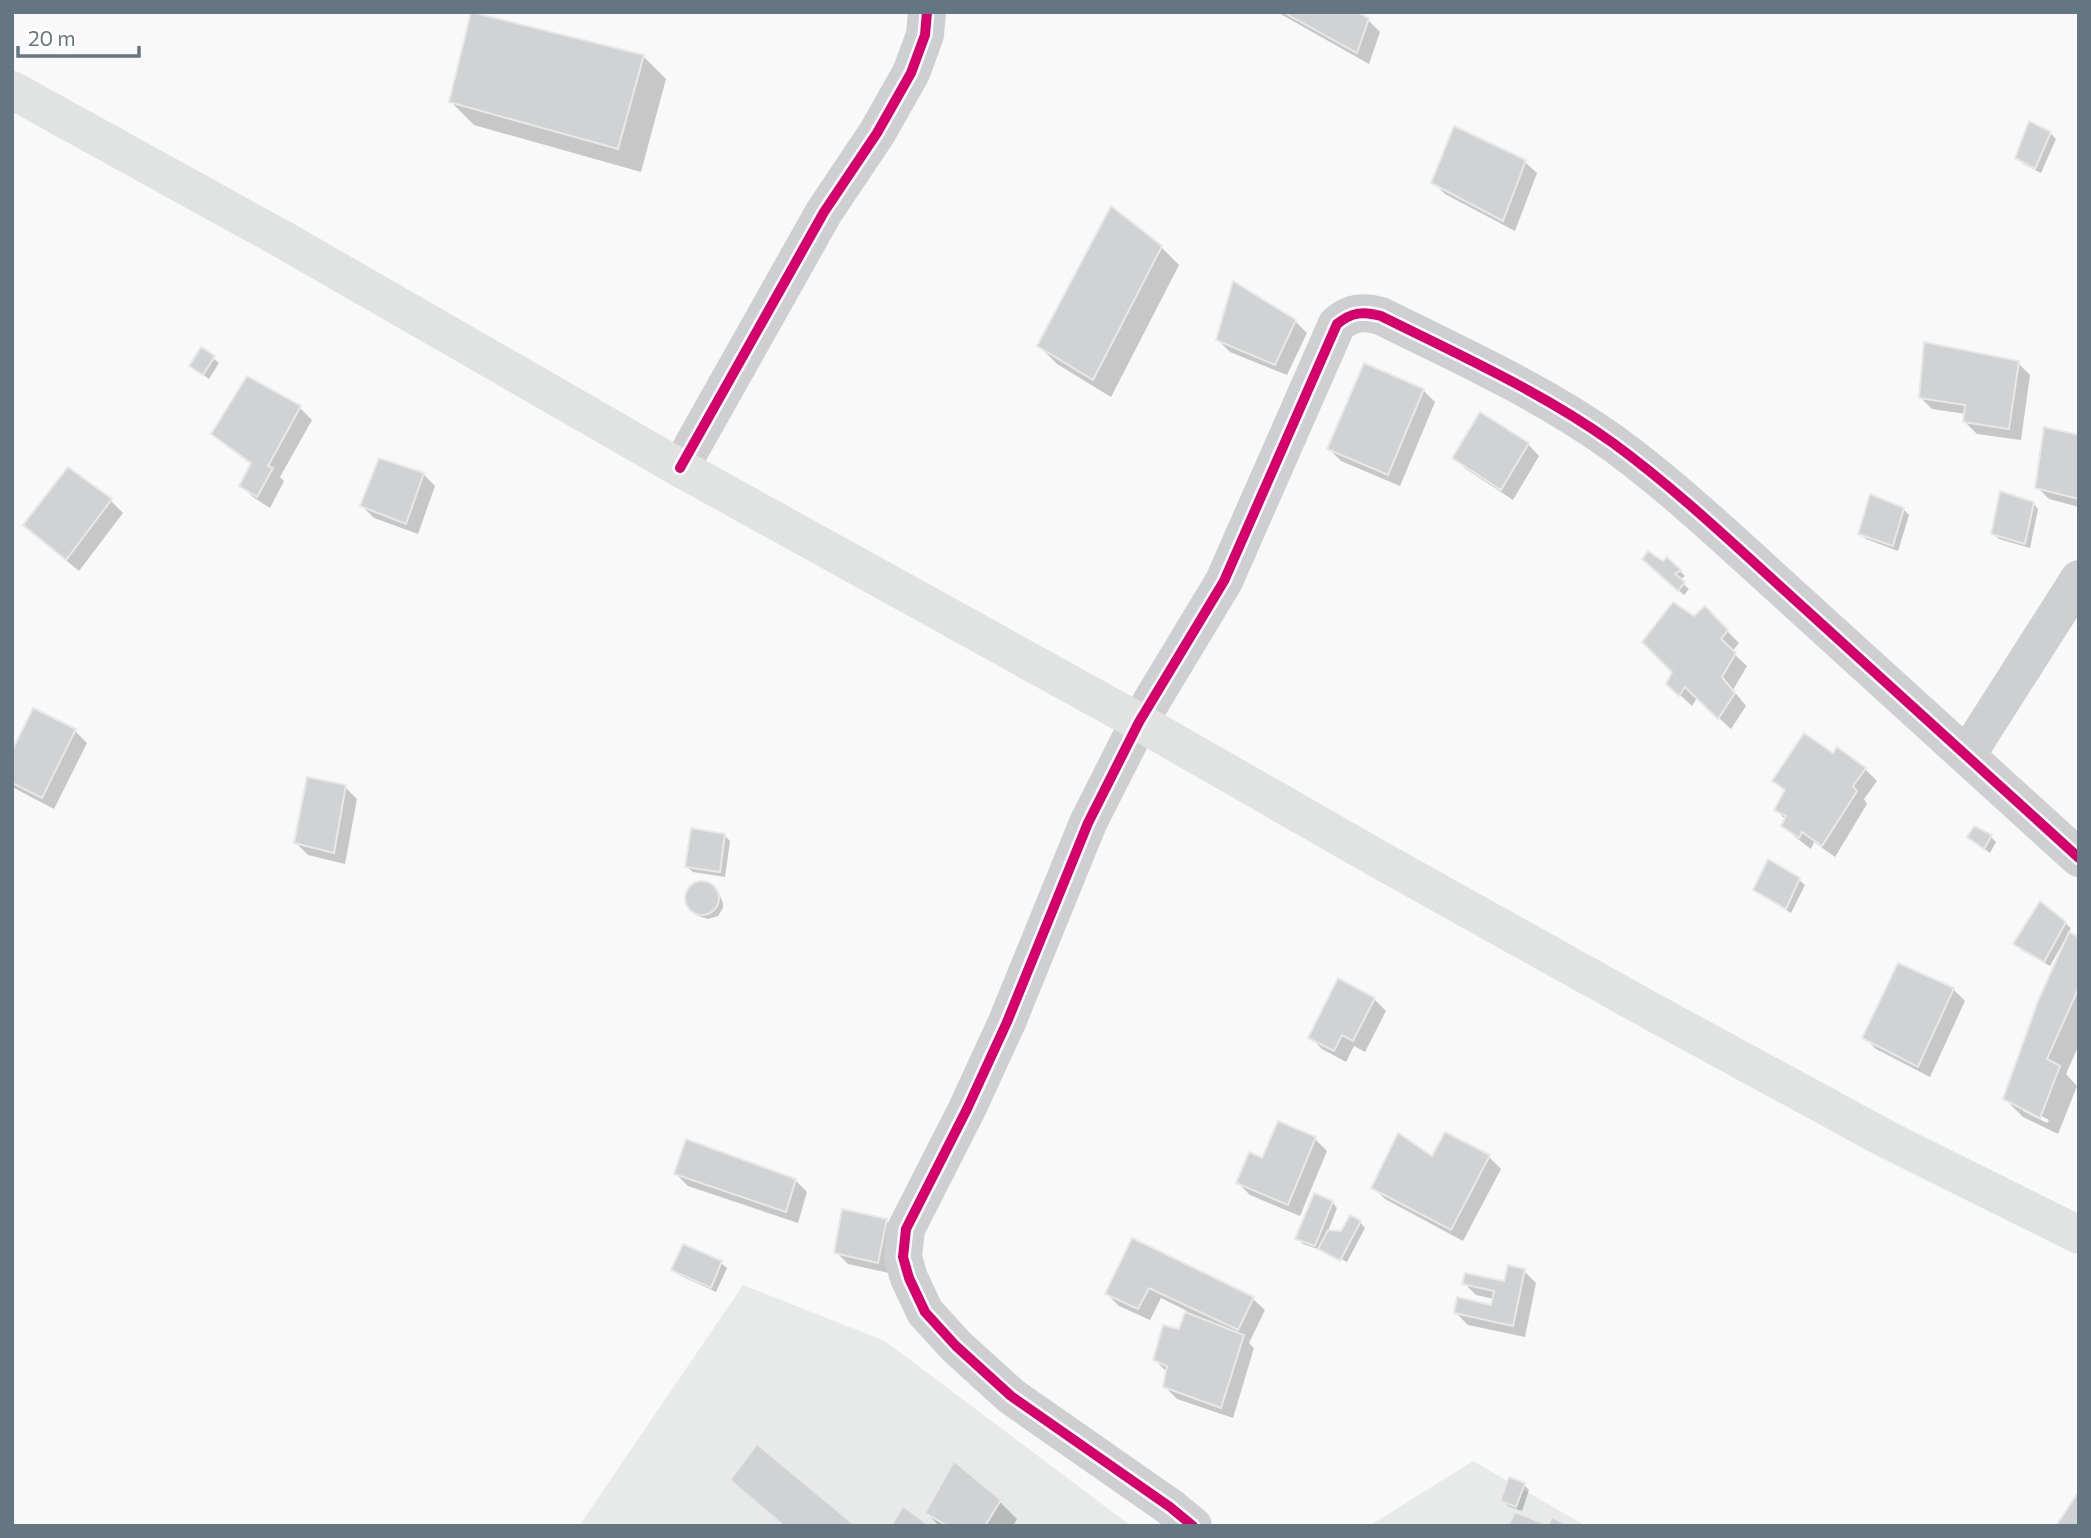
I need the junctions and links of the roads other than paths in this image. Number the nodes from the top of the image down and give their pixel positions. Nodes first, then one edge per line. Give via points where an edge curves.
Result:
1 (927, 12) edge
2 (12, 90) edge
3 (680, 468) junction
4 (2079, 579) edge
5 (1139, 722) junction
6 (1967, 755) junction
7 (2079, 858) edge
8 (2079, 1235) edge
9 (1193, 1526) edge

1 - 3 street via 925,35 911,73 824,212
2 - 3 highway
3 - 5 highway
4 - 6 street
5 - 6 street via 1224,581 1337,324 1348,315 1366,312 1488,370 1611,442 1652,473
5 - 8 highway via 1850,1120
5 - 9 street via 1088,823 1007,1023 906,1229 903,1257 925,1312 956,1346 1011,1396
6 - 7 street

